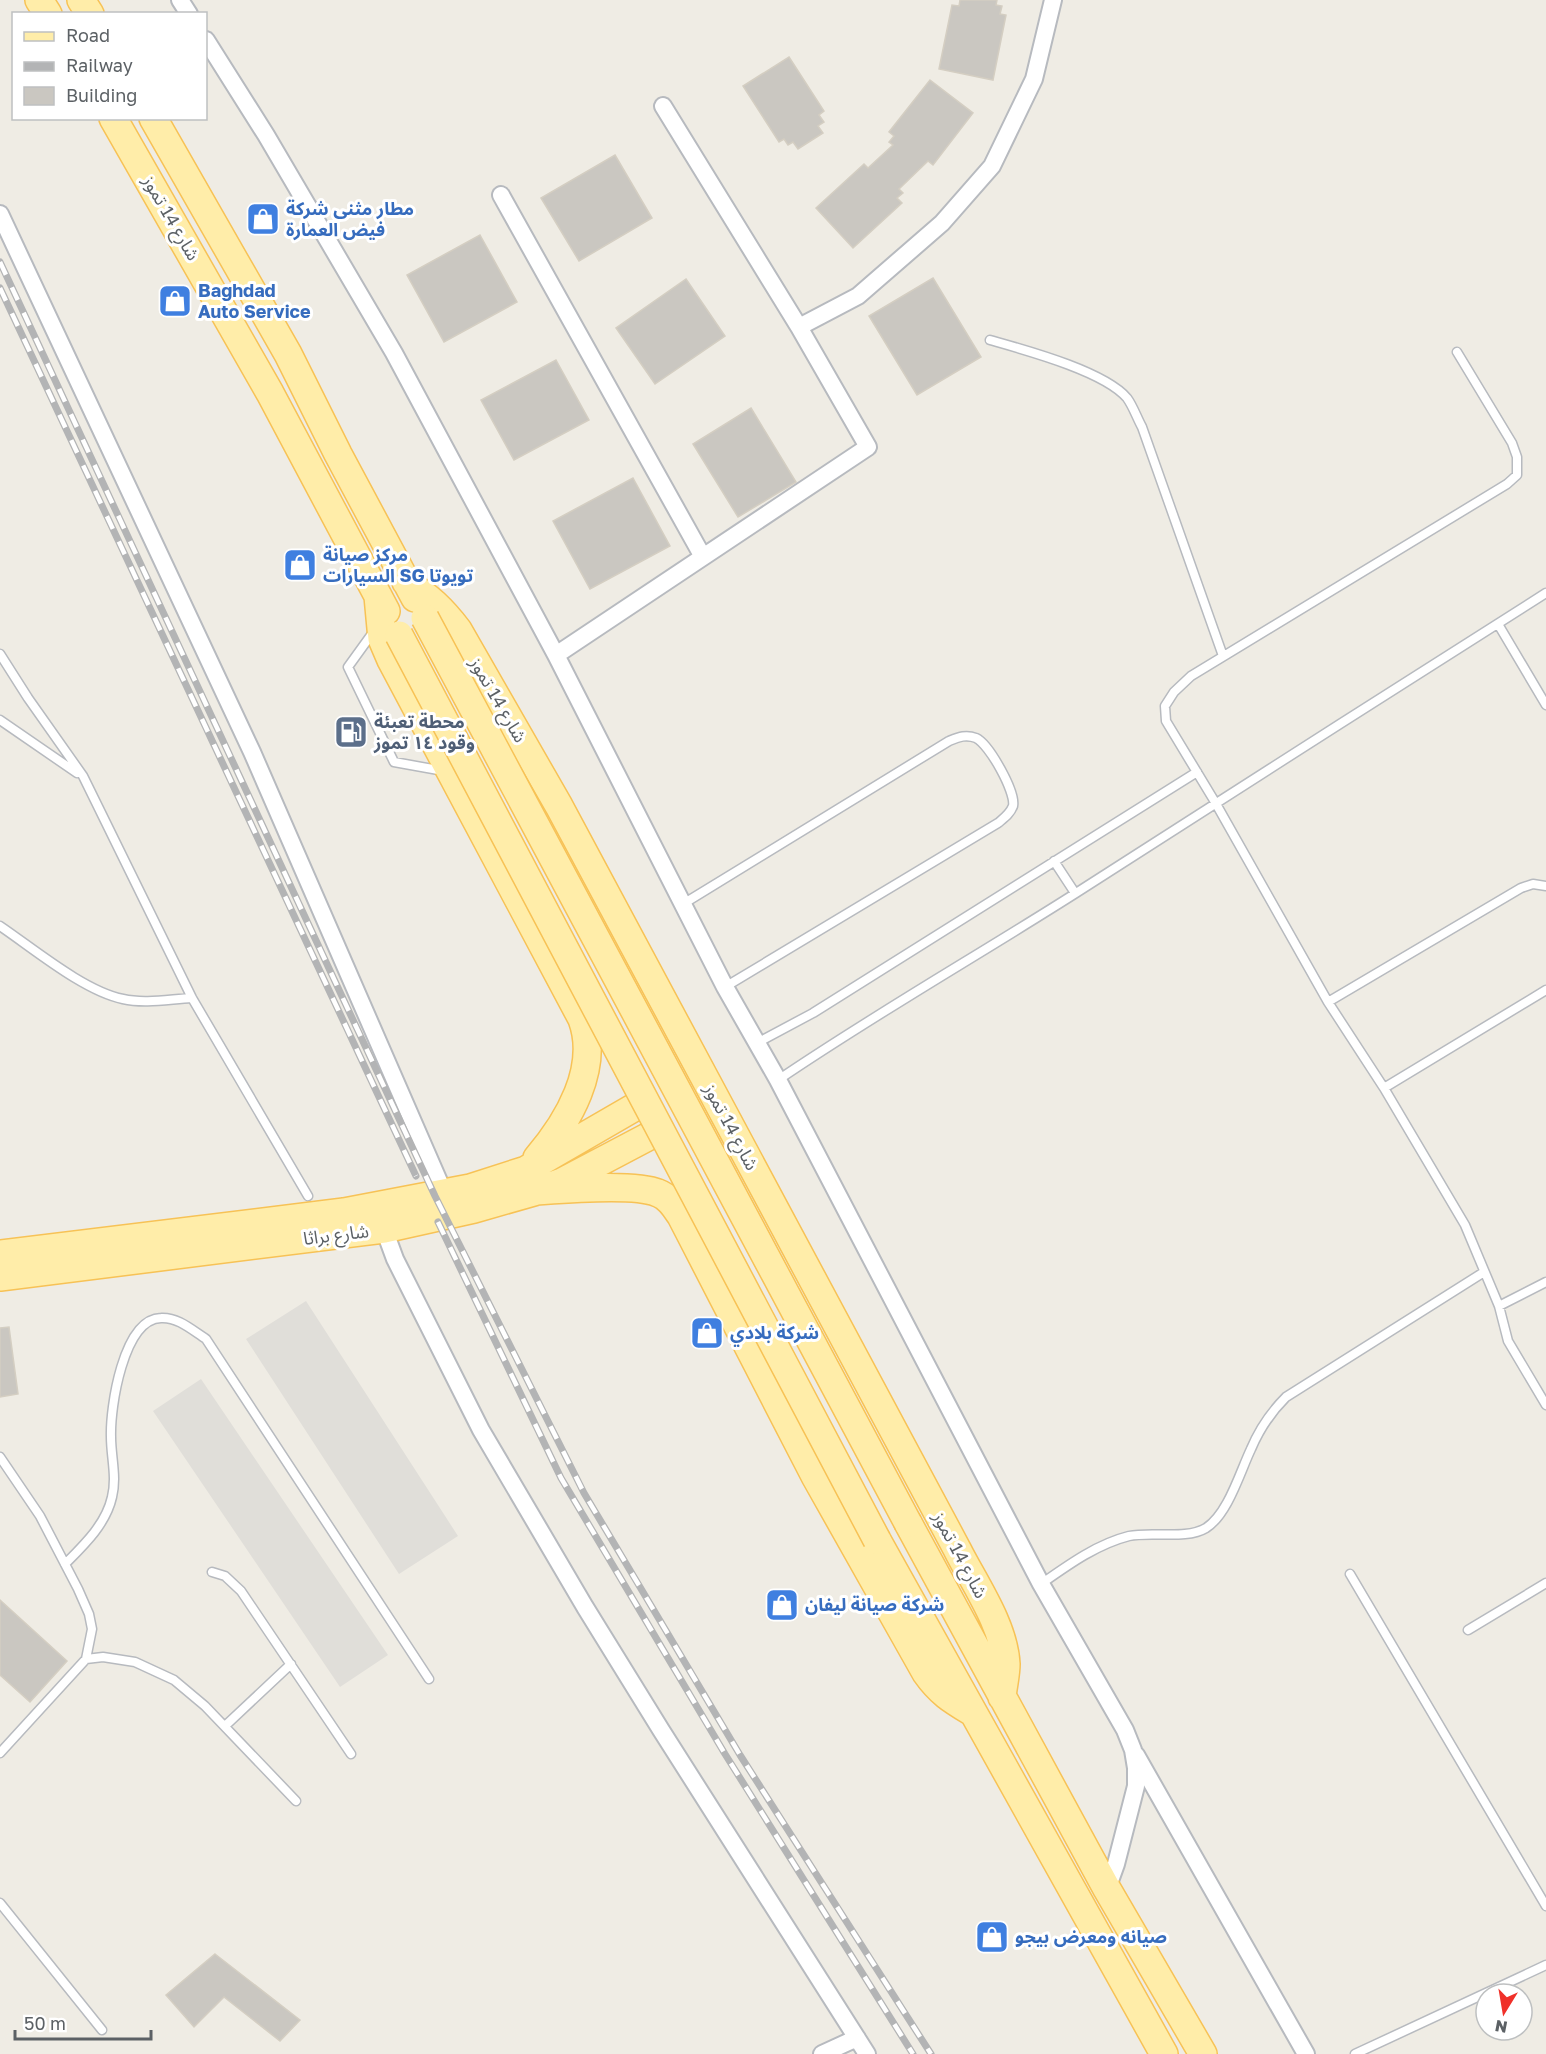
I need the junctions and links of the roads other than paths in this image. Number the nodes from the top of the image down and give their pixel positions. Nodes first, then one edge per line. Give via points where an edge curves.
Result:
1 (1053, 0) edge
2 (207, 42) edge
3 (663, 106) dead end
4 (114, 120) edge
5 (154, 120) edge
6 (501, 195) dead end
7 (0, 214) edge
8 (799, 327) junction
9 (990, 339) dead end
10 (1457, 352) dead end
11 (703, 557) junction
12 (406, 582) junction
13 (1546, 593) edge
14 (1498, 624) junction
15 (389, 629) junction
16 (0, 654) edge
17 (556, 655) junction
18 (1223, 656) junction
19 (1546, 705) edge
20 (0, 720) edge
21 (451, 772) junction
22 (1197, 772) junction
23 (83, 776) junction
24 (1215, 802) junction
25 (1054, 861) junction
26 (1546, 886) edge
27 (1075, 893) junction
28 (683, 904) junction
29 (0, 926) edge
30 (725, 987) junction
31 (1546, 990) edge
32 (192, 998) junction
33 (1328, 1002) junction
34 (757, 1043) junction
35 (778, 1080) junction
36 (1384, 1088) junction
37 (640, 1104) dead end
38 (655, 1133) dead end
39 (532, 1181) junction
40 (444, 1193) junction
41 (308, 1196) dead end
42 (384, 1229) junction
43 (0, 1254) edge
44 (1484, 1272) junction
45 (0, 1277) edge
46 (1546, 1282) edge
47 (1499, 1306) junction
48 (1546, 1405) edge
49 (0, 1457) edge
50 (65, 1564) junction
51 (212, 1572) dead end
52 (1350, 1574) dead end
53 (1546, 1583) edge
54 (1041, 1584) junction
55 (1468, 1630) dead end
56 (86, 1659) junction
57 (291, 1664) junction
58 (429, 1679) dead end
59 (1002, 1697) junction
60 (972, 1712) junction
61 (225, 1726) junction
62 (1133, 1750) junction
63 (0, 1753) edge
64 (351, 1754) dead end
65 (296, 1801) dead end
66 (1107, 1889) junction
67 (0, 1904) edge
68 (1546, 1906) edge
69 (1546, 1965) edge
70 (102, 2030) dead end
71 (857, 2038) junction
72 (822, 2054) edge
73 (867, 2054) edge
74 (1164, 2054) edge
75 (1203, 2054) edge
76 (1306, 2054) edge
77 (1354, 2054) edge

1 - 8 street via 1034,79 992,166 942,222 858,296
2 - 17 street via 394,353
3 - 8 street
4 - 15 main road, شارع 14 تموز via 270,393 378,596
5 - 12 main road, شارع 14 تموز via 288,354
6 - 11 street
7 - 40 street via 252,752
8 - 11 street via 868,447
9 - 18 lane via 1086,372 1127,398 1142,427
10 - 18 lane via 1512,443 1517,475
11 - 17 street
12 - 59 main road, شارع 14 تموز, bridge
12 - 59 main road, شارع 14 تموز via 429,597 458,630 559,806 706,1106 998,1629 1006,1666
13 - 14 lane
14 - 19 lane
14 - 24 lane
15 - 21 main road via 382,639 391,660
15 - 21 lane via 348,667 394,762
15 - 60 main road, bridge
16 - 23 lane
17 - 28 street
18 - 22 lane via 1191,676 1165,706 1166,721
20 - 23 lane
21 - 39 main road via 586,1030 580,1085 567,1118
22 - 24 lane
22 - 25 lane
23 - 32 lane
24 - 27 lane
24 - 33 lane
25 - 27 lane
25 - 34 lane via 813,1013
26 - 33 lane via 1521,888
27 - 35 lane
28 - 30 street
28 - 30 lane via 963,735 977,738 988,748 1012,793 1014,804 998,823
29 - 32 lane via 103,993 125,1000
30 - 34 street
31 - 36 lane
32 - 41 lane
33 - 36 lane
34 - 35 street
35 - 54 street
36 - 44 lane via 1465,1225
37 - 39 main road, شارع براثا
38 - 39 main road, شارع براثا via 562,1182
39 - 40 main road, شارع براثا
39 - 42 main road, شارع براثا via 474,1209
39 - 60 main road via 576,1189 658,1192 671,1202 815,1476 926,1673 952,1701
40 - 43 main road, شارع براثا via 344,1212
42 - 45 main road, شارع براثا
42 - 71 street via 395,1259 487,1440 661,1730
44 - 47 lane
44 - 54 lane via 1286,1397 1261,1430 1236,1486 1206,1528 1184,1534 1130,1536 1102,1546
46 - 47 lane
47 - 48 lane via 1508,1341
49 - 50 lane via 40,1516
50 - 56 lane via 89,1614 92,1629
50 - 58 lane via 102,1522 112,1498 113,1408 127,1348 146,1323 160,1317 178,1320 206,1340
51 - 57 lane via 225,1576 241,1591
52 - 68 lane
53 - 55 lane
54 - 62 street
56 - 61 lane via 103,1657 135,1662 174,1680
56 - 63 lane
57 - 61 lane
57 - 64 lane
59 - 66 main road, شارع 14 تموز
60 - 74 main road
61 - 65 lane
62 - 66 street via 1136,1786
62 - 76 street
66 - 75 main road, شارع 14 تموز
67 - 70 lane
69 - 77 lane
71 - 72 street
71 - 73 street

